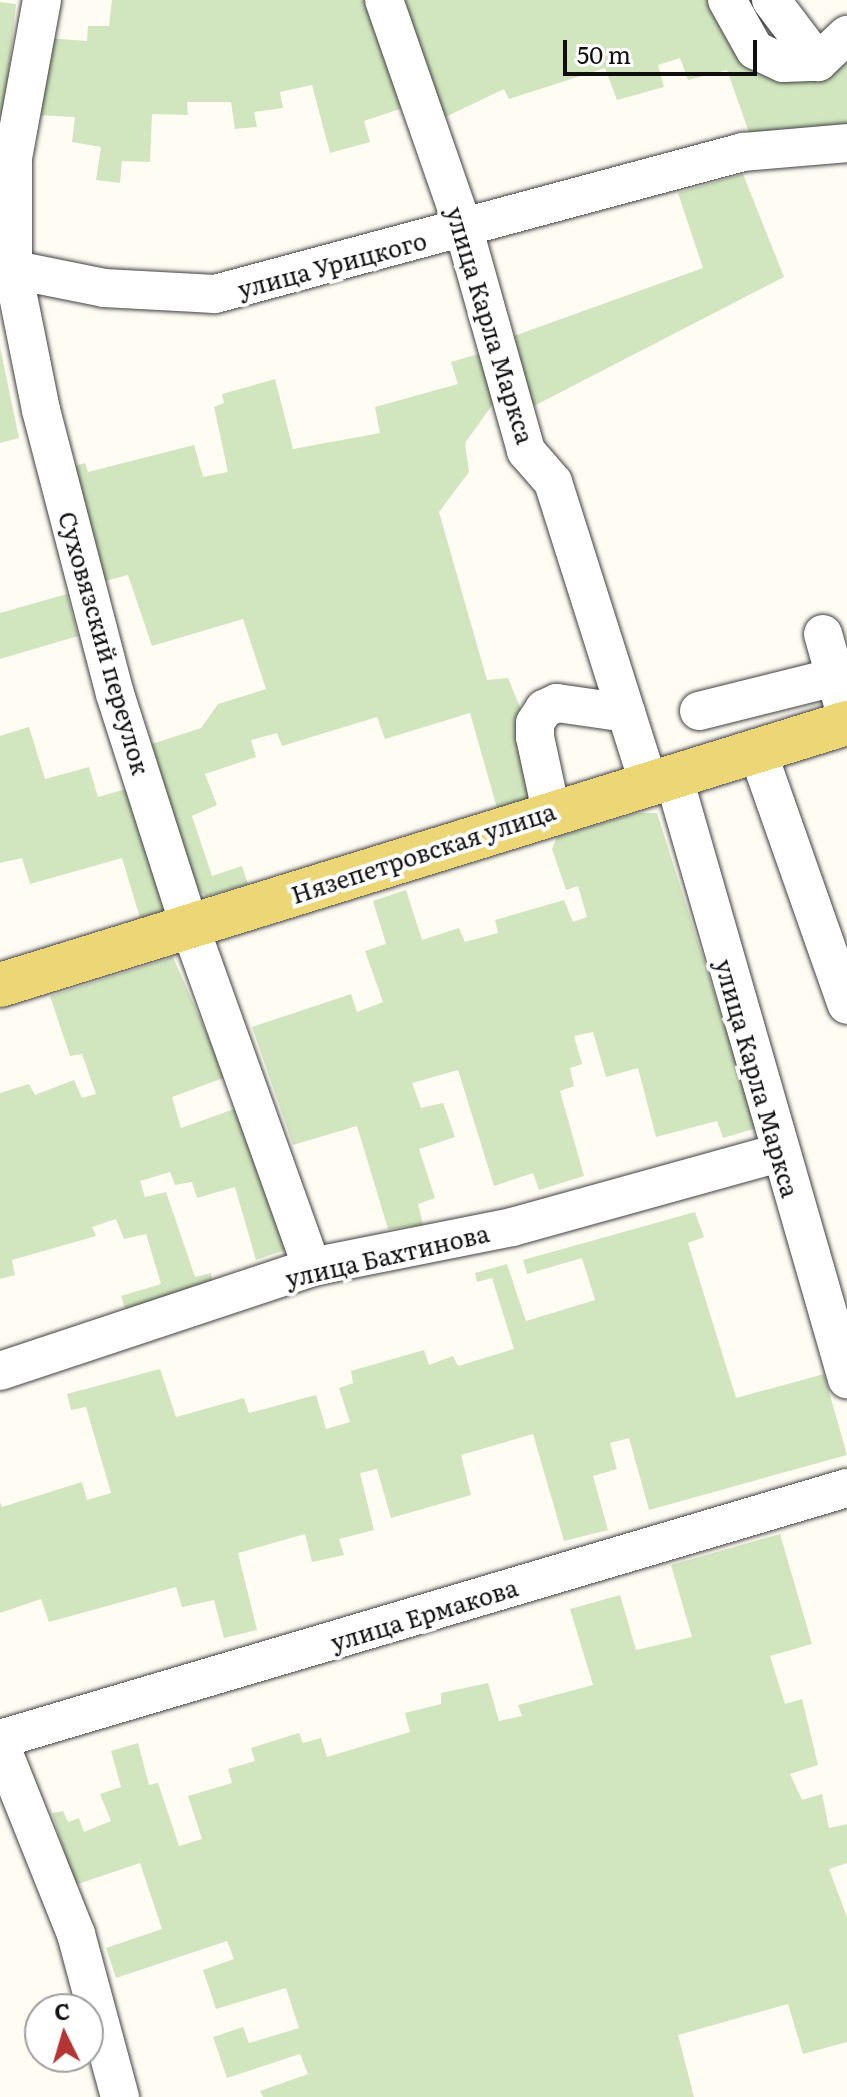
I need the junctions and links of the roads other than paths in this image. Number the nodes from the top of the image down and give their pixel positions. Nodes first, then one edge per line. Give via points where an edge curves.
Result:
1 (42, 0) edge
2 (384, 0) edge
3 (727, 0) edge
4 (771, 0) edge
5 (847, 35) edge
6 (818, 62) junction
7 (847, 143) edge
8 (464, 230) junction
9 (6, 269) edge
10 (823, 634) dead end
11 (835, 677) junction
12 (699, 711) dead end
13 (626, 713) junction
14 (847, 721) edge
15 (757, 750) junction
16 (660, 779) junction
17 (551, 811) junction
18 (190, 927) junction
19 (0, 985) edge
20 (847, 1005) edge
21 (778, 1153) junction
22 (312, 1267) junction
23 (0, 1371) edge
24 (847, 1379) edge
25 (847, 1488) edge
26 (0, 1741) edge
27 (120, 2097) edge

1 - 9 street, Суховязский переулок via 13,158
2 - 8 street, улица Карла Маркса
3 - 6 street via 755,50 783,63
4 - 6 street
5 - 6 street
7 - 8 street, улица Урицкого via 743,152
8 - 9 street, улица Урицкого via 215,294 104,288
8 - 13 street, улица Карла Маркса via 526,451 553,482
9 - 18 street, Суховязский переулок via 115,694
10 - 11 street
11 - 12 street
11 - 14 street
13 - 16 street, улица Карла Маркса
13 - 17 street via 557,703 544,709 535,723 535,737
14 - 15 main road, Нязепетровская улица
15 - 16 main road, Нязепетровская улица
15 - 20 street
16 - 17 main road, Нязепетровская улица
16 - 21 street, улица Карла Маркса
17 - 18 main road, Нязепетровская улица
18 - 19 main road, Нязепетровская улица
18 - 22 street, Суховязский переулок
21 - 22 street, улица Бахтинова via 512,1227
21 - 24 street, улица Карла Маркса
22 - 23 street, улица Бахтинова
25 - 26 street, улица Ермакова
26 - 27 street via 76,1934

